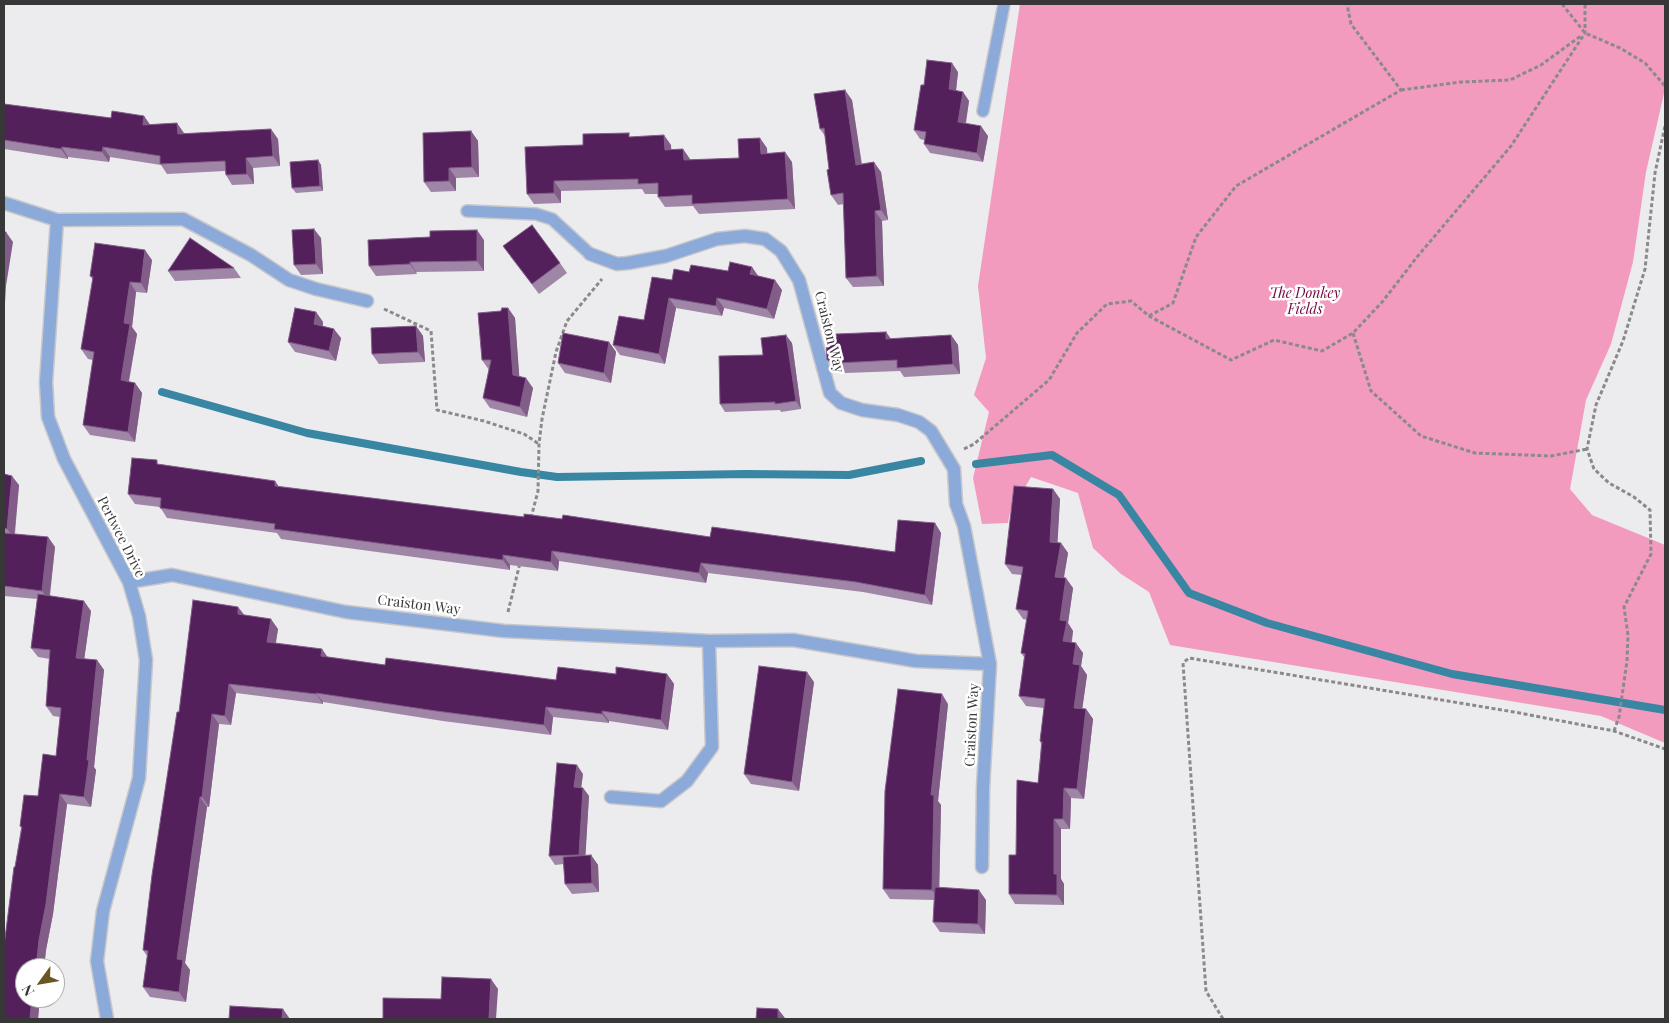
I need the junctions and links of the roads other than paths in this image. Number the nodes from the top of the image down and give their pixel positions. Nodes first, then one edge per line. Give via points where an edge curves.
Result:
1 (1004, 4) edge
2 (983, 111) dead end
3 (4, 203) edge
4 (467, 211) dead end
5 (57, 220) junction
6 (590, 254) joint
7 (367, 301) road end
8 (129, 582) junction
9 (709, 641) junction
10 (990, 664) junction
11 (611, 797) dead end
12 (982, 867) dead end
13 (107, 1019) edge

1 - 2 lane
3 - 5 street
4 - 6 lane via 536,214 552,219
5 - 7 street via 183,219 251,255 289,280
5 - 8 street, Pertwee Drive via 46,382 48,417 64,459
6 - 10 street, Craiston Way via 617,264 628,263 666,256 718,239 745,236 765,240 781,251 800,280 830,393 842,403 862,410 898,415 919,422 931,431 954,469 956,504 964,526
8 - 9 street, Craiston Way via 172,575 346,612 504,631
8 - 13 street, Pertwee Drive via 139,616 146,660 139,778 103,911 97,961
9 - 10 street, Craiston Way via 794,640 916,661
9 - 11 street via 712,748 687,781 661,801
10 - 12 street, Craiston Way

